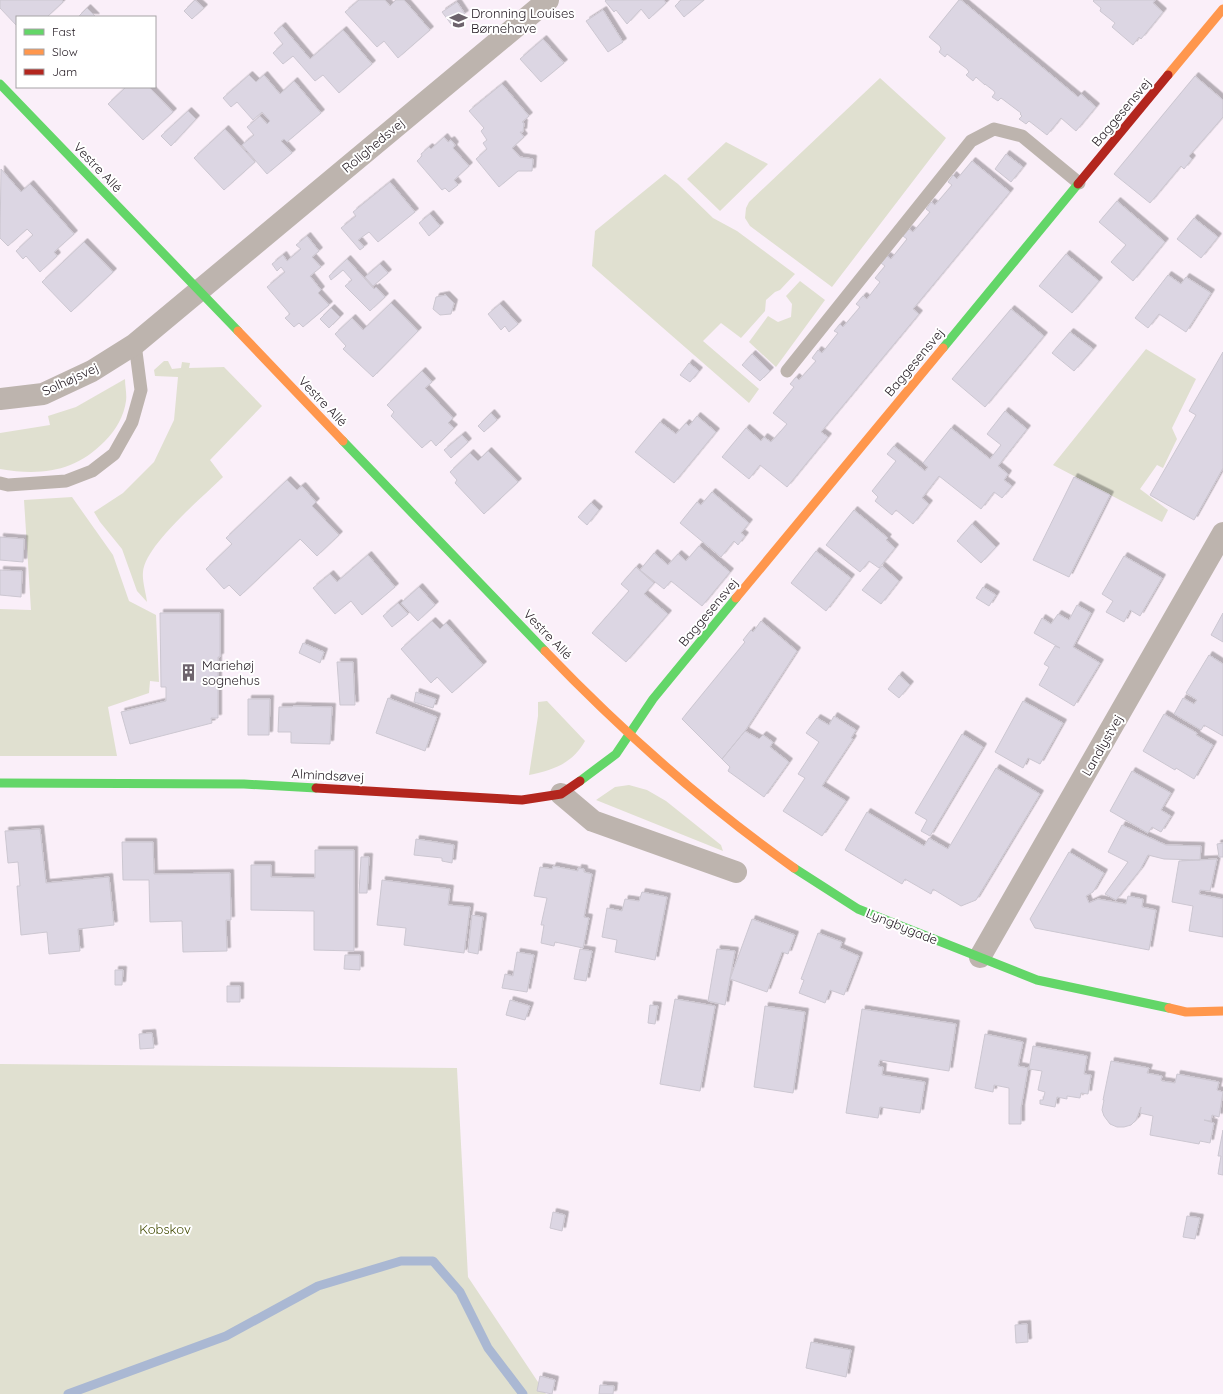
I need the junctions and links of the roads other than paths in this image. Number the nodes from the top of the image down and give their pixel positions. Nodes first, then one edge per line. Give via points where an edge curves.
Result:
1 (548, 0) edge
2 (1223, 9) edge
3 (0, 84) edge
4 (1079, 183) junction
5 (198, 290) junction
6 (135, 344) junction
7 (787, 370) dead end
8 (0, 399) edge
9 (0, 484) edge
10 (1223, 533) edge
11 (629, 734) junction
12 (0, 783) edge
13 (561, 794) junction
14 (736, 872) dead end
15 (980, 957) junction
16 (1223, 1011) edge

1 - 5 street, Rolighedsvej
2 - 4 street, Baggesensvej
3 - 5 street, Vestre Allé
4 - 7 lane via 1022,136 994,129 971,141
4 - 11 street, Baggesensvej via 663,687
5 - 6 street, Solhøjsvej
5 - 11 street, Vestre Allé via 554,660
6 - 8 street, Solhøjsvej via 92,371 43,394
6 - 9 lane via 141,390 132,422 114,454 92,471 66,481
10 - 15 street, Landlystvej
11 - 13 street, Almindsøvej via 616,754
11 - 15 street, Lyngbygade via 699,794 811,880 858,909
12 - 13 street, Almindsøvej via 244,784 522,800
13 - 14 street via 593,821
15 - 16 street, Lyngbygade via 1037,980 1186,1012

